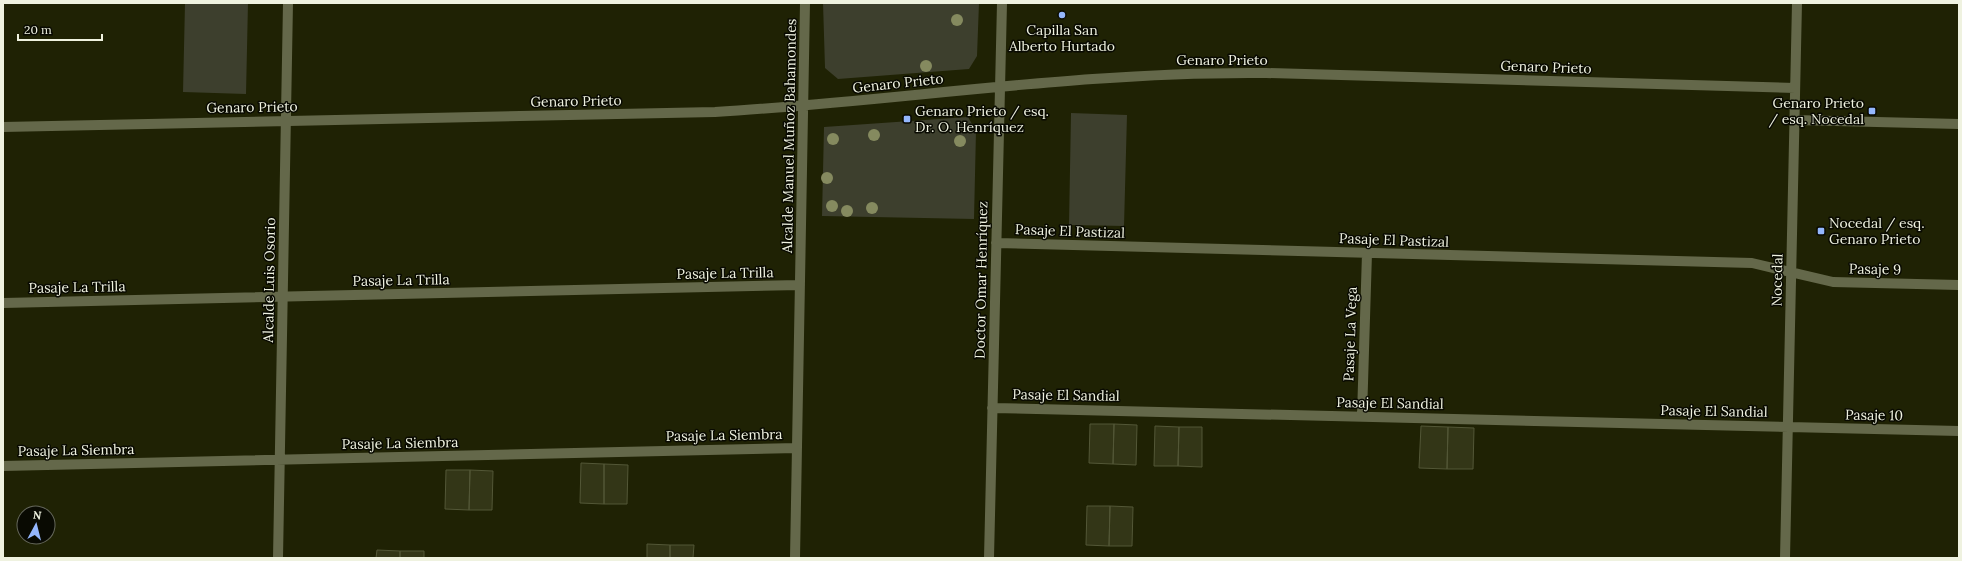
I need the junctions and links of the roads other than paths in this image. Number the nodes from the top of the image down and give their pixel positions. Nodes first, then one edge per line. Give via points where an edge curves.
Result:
1 (288, 3) edge
2 (805, 3) edge
3 (1002, 3) edge
4 (1797, 3) edge
5 (1000, 87) junction
6 (1795, 88) junction
7 (803, 106) junction
8 (1794, 120) junction
9 (286, 121) junction
10 (1959, 124) edge
11 (3, 127) edge
12 (996, 242) junction
13 (1367, 253) junction
14 (1791, 272) junction
15 (800, 285) junction
16 (1959, 285) edge
17 (283, 297) junction
18 (3, 303) edge
19 (992, 408) junction
20 (1362, 416) junction
21 (1788, 427) junction
22 (1959, 431) edge
23 (797, 448) junction
24 (280, 459) junction
25 (3, 466) edge
26 (278, 558) edge
27 (795, 558) edge
28 (989, 558) edge
29 (1784, 558) edge

1 - 9 street, Alcalde Luis Osorio
2 - 7 street, Alcalde Manuel Muñoz Bahamondes
3 - 5 street, Doctor Omar Henríquez
4 - 6 street, Nocedal
5 - 6 street, Genaro Prieto via 1109,77 1223,73
5 - 7 street, Genaro Prieto
5 - 12 street, Doctor Omar Henríquez
6 - 8 street, Nocedal
7 - 9 street, Genaro Prieto via 715,112
7 - 15 street, Alcalde Manuel Muñoz Bahamondes
8 - 10 street
8 - 14 street, Nocedal
9 - 11 street, Genaro Prieto
9 - 17 street, Alcalde Luis Osorio
12 - 13 street, Pasaje El Pastizal
12 - 19 street, Doctor Omar Henríquez
13 - 14 street, Pasaje El Pastizal via 1752,264
13 - 20 street, Pasaje La Vega
14 - 16 street, Pasaje 9 via 1832,282
14 - 21 street, Nocedal
15 - 17 street, Pasaje La Trilla
15 - 23 street, Alcalde Manuel Muñoz Bahamondes
17 - 18 street, Pasaje La Trilla
17 - 24 street, Alcalde Luis Osorio
19 - 20 street, Pasaje El Sandial
19 - 28 street, Doctor Omar Henríquez
20 - 21 street, Pasaje El Sandial
21 - 22 street, Pasaje 10
21 - 29 street, Nocedal
23 - 24 street, Pasaje La Siembra
23 - 27 street, Alcalde Manuel Muñoz Bahamondes
24 - 25 street, Pasaje La Siembra
24 - 26 street, Alcalde Luis Osorio

